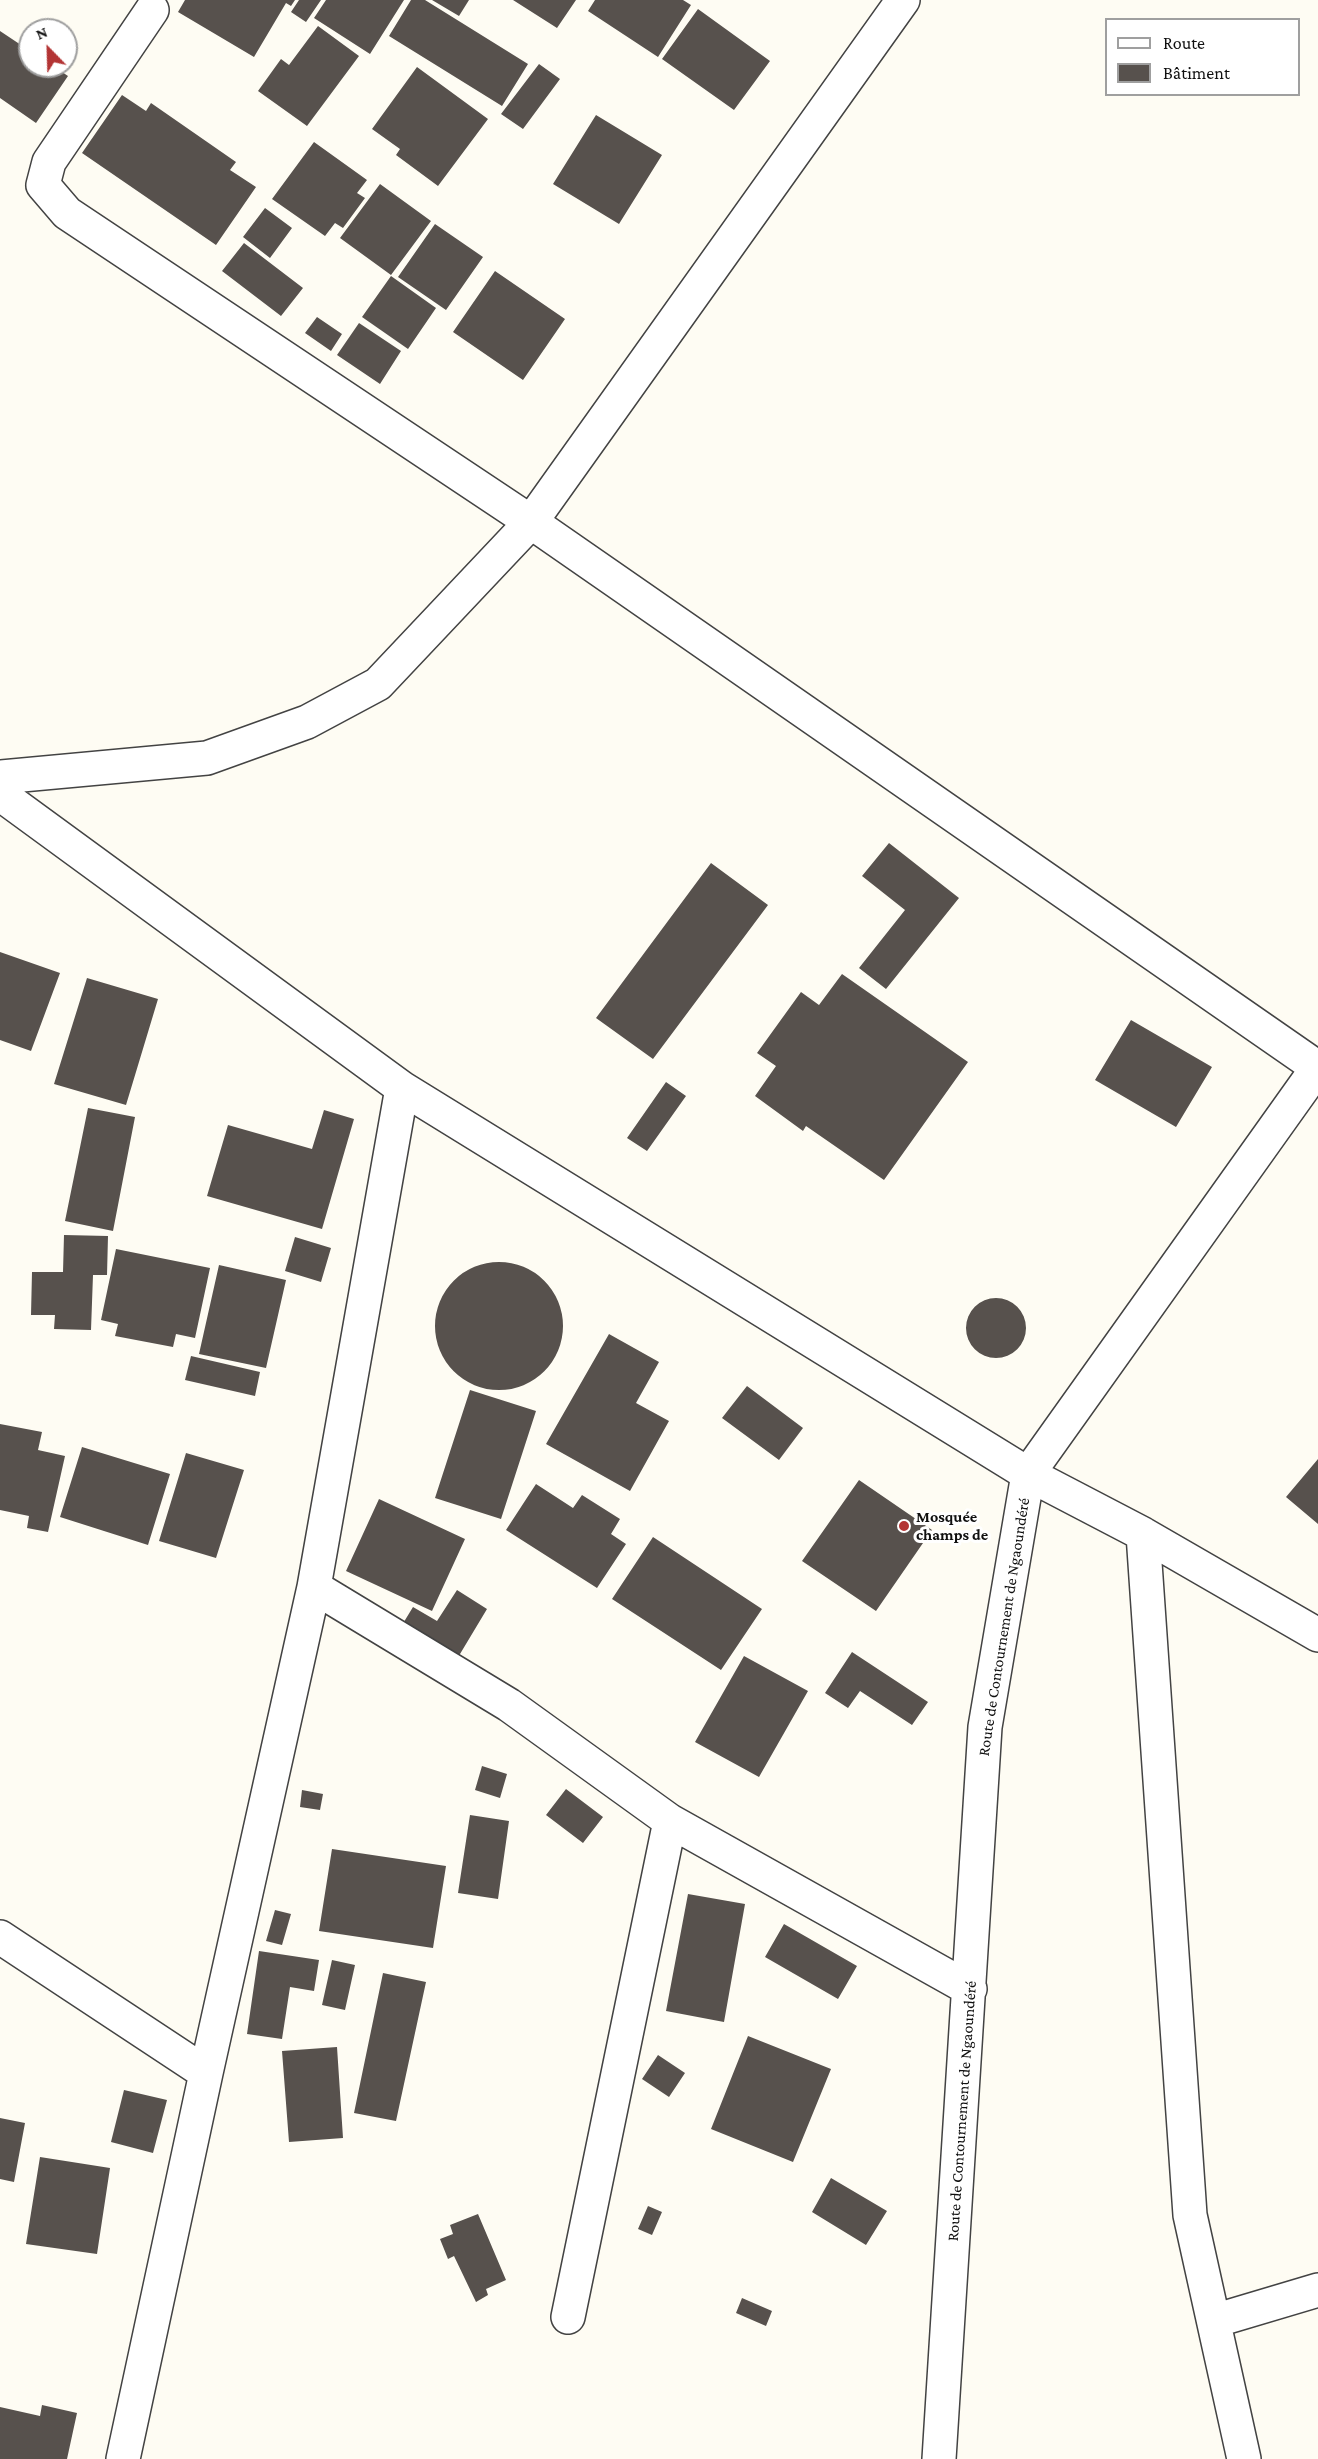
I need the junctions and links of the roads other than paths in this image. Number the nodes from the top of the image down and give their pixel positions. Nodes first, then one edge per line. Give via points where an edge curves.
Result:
1 (903, 0) edge
2 (152, 10) dead end
3 (531, 522) junction
4 (0, 777) edge
5 (0, 794) edge
6 (1318, 1068) edge
7 (402, 1088) junction
8 (1028, 1474) junction
9 (1143, 1534) junction
10 (314, 1587) junction
11 (1318, 1635) edge
12 (670, 1821) junction
13 (0, 1936) edge
14 (970, 1989) junction
15 (206, 2073) junction
16 (1318, 2290) edge
17 (568, 2317) dead end
18 (1214, 2321) junction
19 (123, 2459) edge
20 (939, 2459) edge
21 (1245, 2459) edge

1 - 3 street
2 - 3 street via 49,162 43,186 67,213
3 - 4 street via 378,684 307,722 207,758
3 - 6 street
5 - 7 street
6 - 8 street, Route de Contournement de Ngaoundéré
7 - 8 street
7 - 10 street
8 - 9 street
8 - 14 street, Route de Contournement de Ngaoundéré via 985,1727
9 - 11 street
9 - 18 street via 1190,2216
10 - 12 street via 509,1705
10 - 15 street
12 - 14 street
12 - 17 street
13 - 15 street
14 - 20 street, Route de Contournement de Ngaoundéré
15 - 19 street
16 - 18 street
18 - 21 street

